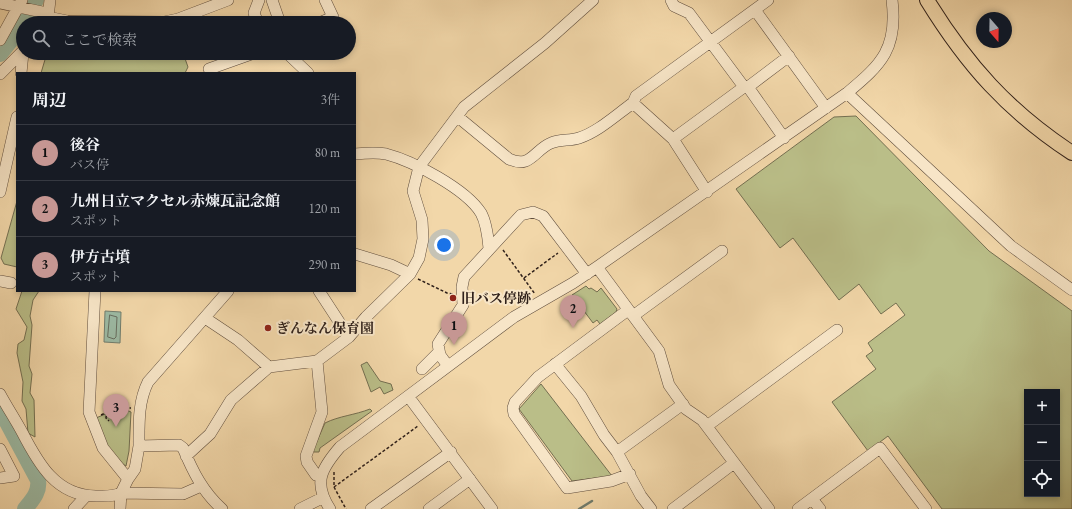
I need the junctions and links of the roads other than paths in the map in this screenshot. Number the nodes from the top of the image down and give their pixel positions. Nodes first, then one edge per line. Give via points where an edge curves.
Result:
1 (50, 0) edge
2 (228, 0) edge
3 (259, 0) edge
4 (272, 0) edge
5 (325, 0) edge
6 (593, 0) edge
7 (671, 0) edge
8 (768, 0) edge
9 (892, 0) edge
10 (927, 0) edge
11 (0, 3) edge
12 (22, 6) edge
13 (755, 10) junction
14 (43, 16) edge
15 (45, 16) edge
16 (186, 16) edge
17 (255, 16) edge
18 (278, 16) edge
19 (333, 16) edge
20 (0, 40) edge
21 (711, 43) junction
22 (789, 56) junction
23 (16, 59) edge
24 (22, 60) edge
25 (235, 60) edge
26 (292, 60) edge
27 (296, 60) edge
28 (209, 70) dead end
29 (21, 72) edge
30 (296, 72) edge
31 (307, 72) edge
32 (0, 74) edge
33 (746, 87) junction
34 (847, 93) junction
35 (633, 103) junction
36 (826, 108) junction
37 (458, 117) junction
38 (16, 121) edge
39 (784, 138) junction
40 (673, 139) junction
41 (1072, 153) edge
42 (356, 154) edge
43 (419, 167) junction
44 (0, 192) edge
45 (707, 192) junction
46 (494, 247) junction
47 (722, 250) dead end
48 (356, 254) edge
49 (597, 267) junction
50 (410, 274) junction
51 (587, 274) junction
52 (1072, 290) edge
53 (95, 292) edge
54 (227, 292) edge
55 (320, 292) edge
56 (631, 313) junction
57 (205, 318) junction
58 (837, 330) dead end
59 (349, 337) junction
60 (438, 352) junction
61 (317, 361) junction
62 (555, 364) junction
63 (448, 366) junction
64 (269, 367) junction
65 (422, 369) dead end
66 (0, 394) edge
67 (408, 396) junction
68 (683, 404) junction
69 (707, 426) junction
70 (139, 446) junction
71 (451, 452) junction
72 (617, 452) junction
73 (1, 453) edge
74 (186, 456) junction
75 (734, 463) junction
76 (321, 474) junction
77 (630, 474) junction
78 (0, 478) edge
79 (128, 479) junction
80 (470, 479) junction
81 (201, 486) junction
82 (121, 494) junction
83 (86, 496) junction
84 (322, 498) junction
85 (812, 499) junction
86 (74, 509) edge
87 (120, 509) edge
88 (222, 509) edge
89 (300, 509) edge
90 (330, 509) edge
91 (371, 509) edge
92 (429, 509) edge
93 (492, 509) edge
94 (651, 509) edge
95 (673, 509) edge
96 (768, 509) edge
97 (798, 509) edge
98 (820, 509) edge
99 (926, 509) edge

1 - 15 street
2 - 16 street
3 - 17 street
4 - 18 street
5 - 19 street
6 - 37 street via 545,43 464,107
7 - 21 street via 674,6 689,13
8 - 13 street
9 - 34 street via 891,42 873,72
10 - 41 main road via 945,29 1004,100 1025,120
11 - 12 street
12 - 14 street
12 - 20 street
13 - 21 street
13 - 22 street
21 - 33 street
21 - 35 street via 636,96
22 - 33 street
22 - 36 street
23 - 32 street
24 - 29 street
25 - 28 street
26 - 30 street
27 - 31 street
33 - 39 street
33 - 40 street
34 - 36 street
34 - 52 street via 1011,246
35 - 37 street via 586,135 549,144 525,162 518,163 509,159
35 - 40 street
36 - 39 street
37 - 43 street
38 - 44 street
39 - 45 street
40 - 45 street
42 - 43 street via 385,154
43 - 46 street via 470,199 483,218
43 - 50 street via 413,191 422,220 423,239 419,258
45 - 49 street
46 - 51 street via 518,218 533,212 543,216
46 - 60 street via 464,277 463,305 438,344
47 - 56 street
48 - 50 street via 392,265
49 - 51 street
49 - 56 street
50 - 59 street
51 - 63 street via 514,317
53 - 79 street via 89,412 103,448
54 - 57 street
55 - 59 street
56 - 62 street
56 - 68 street via 659,351 669,384
57 - 64 street via 238,340
57 - 70 street via 148,382 140,408
58 - 69 street
59 - 61 street
60 - 63 street
60 - 65 street
61 - 64 street
61 - 76 street via 322,412 306,456 316,475
62 - 72 street via 581,396
62 - 77 street via 538,376 515,402 512,408 514,414 567,488 611,481
63 - 67 street
64 - 74 street via 234,397 210,434
66 - 83 street via 44,470 55,482
67 - 71 street
67 - 76 street via 340,447
68 - 69 street
68 - 72 street
69 - 75 street
70 - 74 street via 179,445
70 - 79 street via 135,468
71 - 80 street
71 - 91 street
72 - 77 street
73 - 78 street via 14,476
74 - 81 street
75 - 95 street
75 - 96 street
76 - 84 street
77 - 94 street
79 - 82 street
80 - 92 street
80 - 93 street
81 - 82 street via 183,494
81 - 88 street
82 - 83 street
82 - 87 street
83 - 86 street
84 - 89 street
84 - 90 street
85 - 97 street
85 - 98 street
85 - 99 street via 880,448

